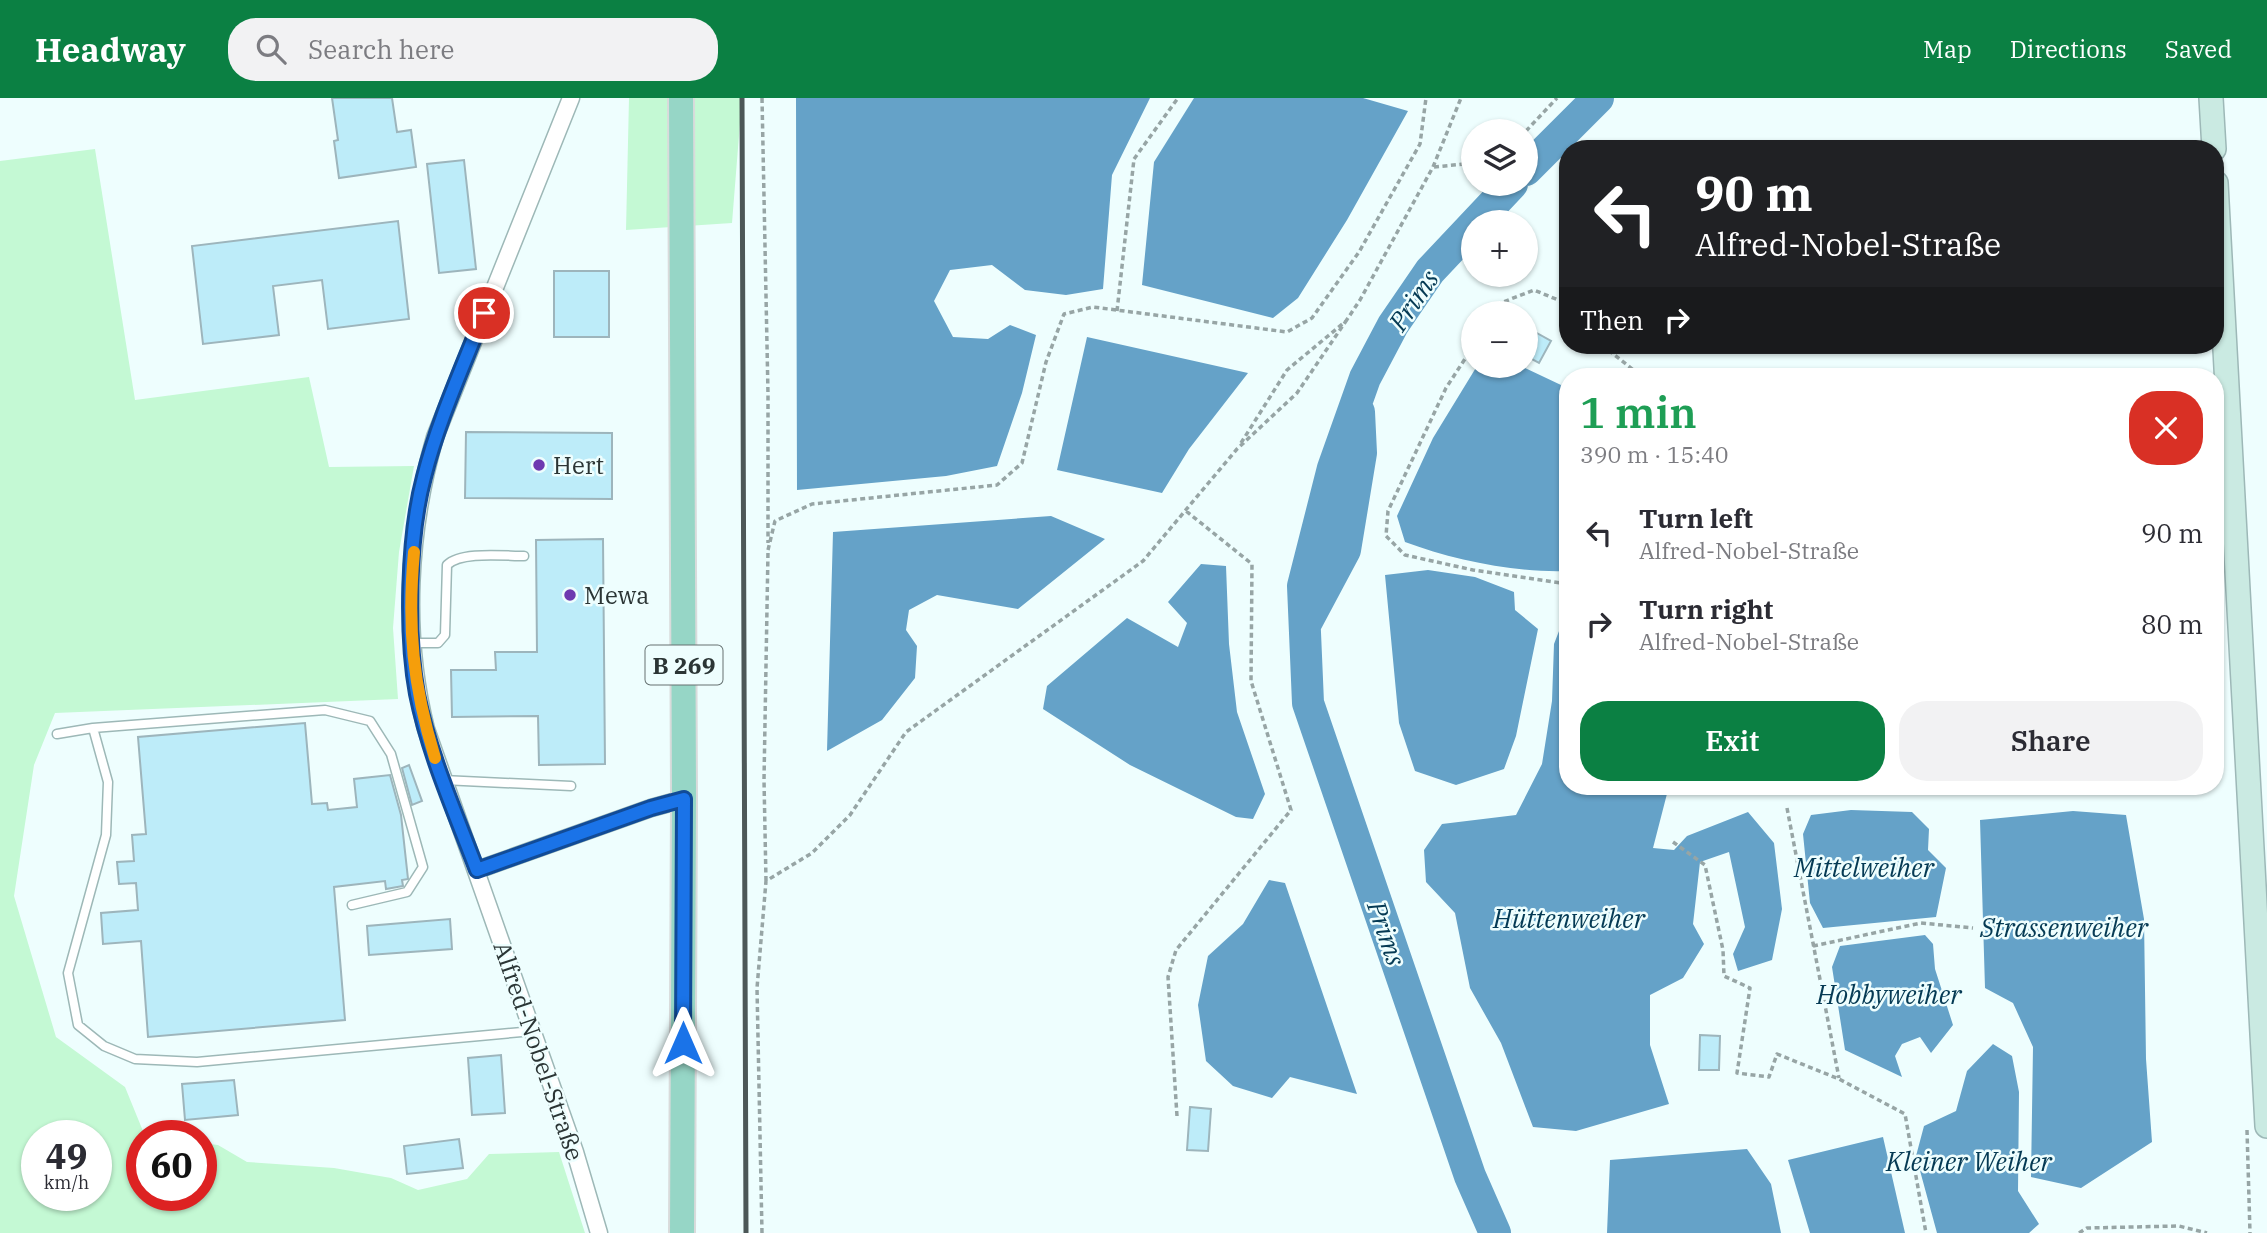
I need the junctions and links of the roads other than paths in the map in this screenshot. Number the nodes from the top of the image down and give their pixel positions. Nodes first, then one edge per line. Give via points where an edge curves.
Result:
1 (571, 98) edge
2 (681, 98) edge
3 (2211, 98) edge
4 (2213, 140) edge
5 (2224, 331) edge
6 (524, 556) dead end
7 (413, 643) junction
8 (93, 728) junction
9 (57, 734) dead end
10 (443, 780) junction
11 (571, 786) dead end
12 (684, 799) junction
13 (477, 870) junction
14 (352, 905) dead end
15 (533, 1031) junction
16 (2267, 1126) edge
17 (599, 1233) edge
18 (682, 1233) edge

1 - 7 street, Alfred-Nobel-Straße via 435,437 416,530
2 - 12 main road, B 269 / B 269
3 - 4 main road
5 - 16 main road
6 - 7 lane via 450,561 445,635 438,643
7 - 10 street, Alfred-Nobel-Straße via 417,692
8 - 9 lane
8 - 14 lane via 325,710 370,722 391,754 423,867 407,892
8 - 15 lane via 108,782 106,835 68,973 78,1025 104,1046 135,1059 197,1062
10 - 11 lane
10 - 13 street, Alfred-Nobel-Straße
12 - 13 street
12 - 18 main road, B 269 / B 269
13 - 15 street, Alfred-Nobel-Straße
15 - 17 street, Alfred-Nobel-Straße

